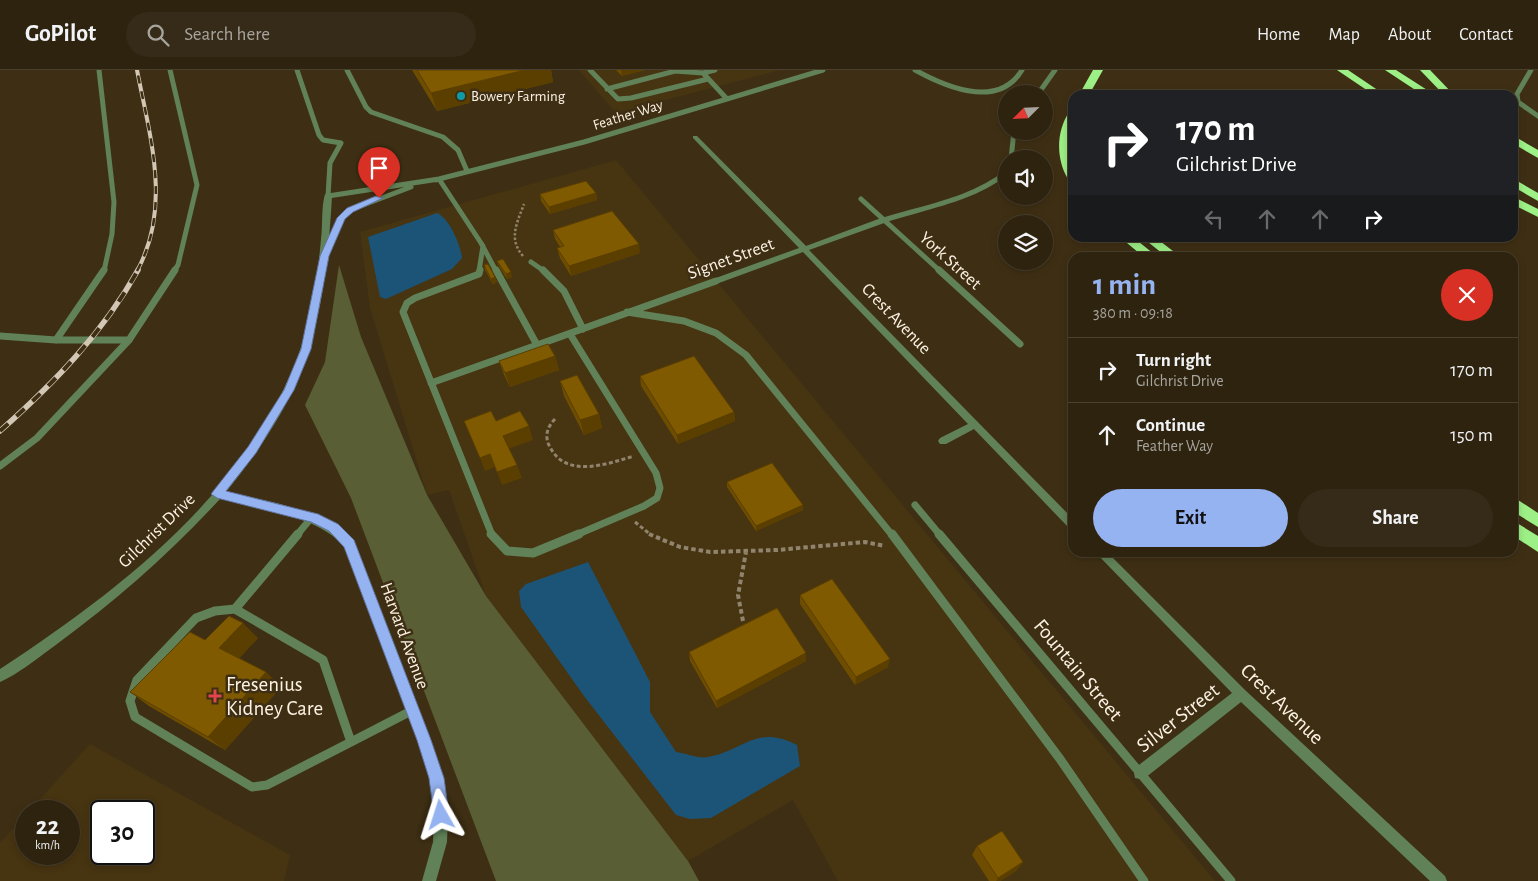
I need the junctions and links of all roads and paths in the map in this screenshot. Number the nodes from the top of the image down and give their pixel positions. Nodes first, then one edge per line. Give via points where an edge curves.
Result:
1 (99, 70) edge
2 (170, 70) edge
3 (297, 70) edge
4 (348, 70) edge
5 (590, 70) edge
6 (715, 70) edge
7 (823, 70) edge
8 (915, 70) edge
9 (1022, 70) edge
10 (1055, 70) edge
11 (1098, 70) edge
12 (1342, 70) edge
13 (1390, 70) edge
14 (1425, 70) edge
15 (1531, 70) edge
16 (702, 73) junction
17 (708, 79) junction
18 (1044, 85) edge
19 (607, 89) junction
20 (1087, 90) edge
21 (1372, 90) edge
22 (1422, 90) edge
23 (1445, 90) edge
24 (1518, 92) edge
25 (727, 99) junction
26 (1518, 102) edge
27 (1538, 116) edge
28 (1068, 123) edge
29 (694, 137) dead end
30 (1518, 142) edge
31 (1518, 150) edge
32 (1538, 155) edge
33 (1538, 162) edge
34 (1068, 165) edge
35 (466, 171) junction
36 (439, 179) junction
37 (998, 180) edge
38 (1518, 185) edge
39 (328, 196) junction
40 (1538, 198) edge
41 (861, 199) dead end
42 (1518, 202) edge
43 (524, 204) dead end
44 (1538, 214) edge
45 (884, 220) junction
46 (1132, 242) edge
47 (1154, 242) edge
48 (483, 246) junction
49 (804, 249) junction
50 (1144, 252) edge
51 (1168, 252) edge
52 (324, 256) junction
53 (531, 262) joint
54 (716, 280) joint
55 (627, 312) junction
56 (585, 328) junction
57 (570, 334) junction
58 (0, 336) edge
59 (56, 340) junction
60 (130, 340) junction
61 (1020, 344) dead end
62 (537, 346) junction
63 (431, 383) junction
64 (555, 419) dead end
65 (974, 425) junction
66 (943, 441) dead end
67 (644, 453) junction
68 (0, 466) edge
69 (217, 494) junction
70 (916, 505) dead end
71 (1518, 506) edge
72 (628, 513) junction
73 (312, 517) junction
74 (1068, 520) edge
75 (1538, 521) edge
76 (1518, 530) edge
77 (1538, 545) edge
78 (903, 549) junction
79 (746, 552) junction
80 (1105, 557) edge
81 (235, 609) junction
82 (743, 621) dead end
83 (0, 676) edge
84 (1241, 694) junction
85 (413, 710) junction
86 (351, 742) junction
87 (1140, 773) junction
88 (430, 881) edge
89 (1144, 881) edge
90 (1231, 881) edge
91 (1440, 881) edge

1 - 59 lane via 114,202 112,234 104,271
2 - 60 lane via 197,185 178,265
3 - 39 lane via 319,136 323,140 341,143 330,163
4 - 35 lane via 371,112 443,137 458,150
5 - 19 lane
6 - 16 lane
7 - 25 lane, Feather Way
8 - 9 lane via 954,89 973,91 1005,87 1014,82
10 - 18 lane
11 - 20 highway
12 - 21 highway
13 - 22 highway
14 - 23 highway
15 - 24 lane
16 - 17 lane
16 - 19 lane via 675,71
17 - 19 lane via 626,99 616,99
17 - 25 lane
25 - 35 lane, Feather Way via 584,142
26 - 27 lane
28 - 34 highway via 1064,142
29 - 49 street, Crest Avenue
30 - 32 highway
31 - 33 highway
35 - 36 lane, Feather Way
36 - 39 lane, Feather Way
36 - 48 lane
36 - 52 lane, Feather Way via 350,210 342,218
37 - 45 lane via 975,192
38 - 40 highway
39 - 52 street, Gilchrist Drive
41 - 45 lane, York Street
42 - 44 highway
43 - 53 path via 513,243
45 - 49 street, Signet Street
45 - 61 lane, York Street
46 - 50 highway
47 - 51 highway
48 - 62 lane
48 - 63 lane via 478,274 415,298 403,307
49 - 54 street, Signet Street
49 - 65 street, Crest Avenue
52 - 69 street, Gilchrist Drive via 306,349 289,390 252,450
53 - 56 lane via 564,288
54 - 55 lane, Signet Street
55 - 56 lane, Signet Street
55 - 78 lane via 692,324 716,333 746,355
56 - 57 lane, Signet Street
57 - 62 lane, Signet Street
57 - 67 lane
58 - 59 lane
59 - 60 lane
60 - 68 lane via 37,438
62 - 63 lane, Signet Street
63 - 72 lane via 492,536 507,551 533,554
64 - 67 path via 546,434 554,456 563,464 579,467 604,465
65 - 66 street
65 - 74 street, Crest Avenue
67 - 72 lane via 656,472 660,488 657,498
69 - 73 street, Harvard Avenue
69 - 83 street, Gilchrist Drive via 197,518 131,580 51,643
70 - 87 lane, Fountain Street
71 - 75 highway
72 - 79 path via 639,527 663,542 690,551
73 - 81 lane
73 - 85 street, Harvard Avenue via 333,528 350,544
76 - 77 highway
78 - 79 path via 865,542
78 - 89 lane via 1060,759
79 - 82 path via 737,590
80 - 84 street, Crest Avenue
81 - 86 lane via 323,660
81 - 86 lane via 215,611 196,618 137,680 130,696 135,717 252,788 267,785
84 - 87 street, Silver Street
84 - 91 street, Crest Avenue
85 - 86 lane
85 - 88 street, Harvard Avenue via 440,795 440,842
87 - 90 lane, Fountain Street

